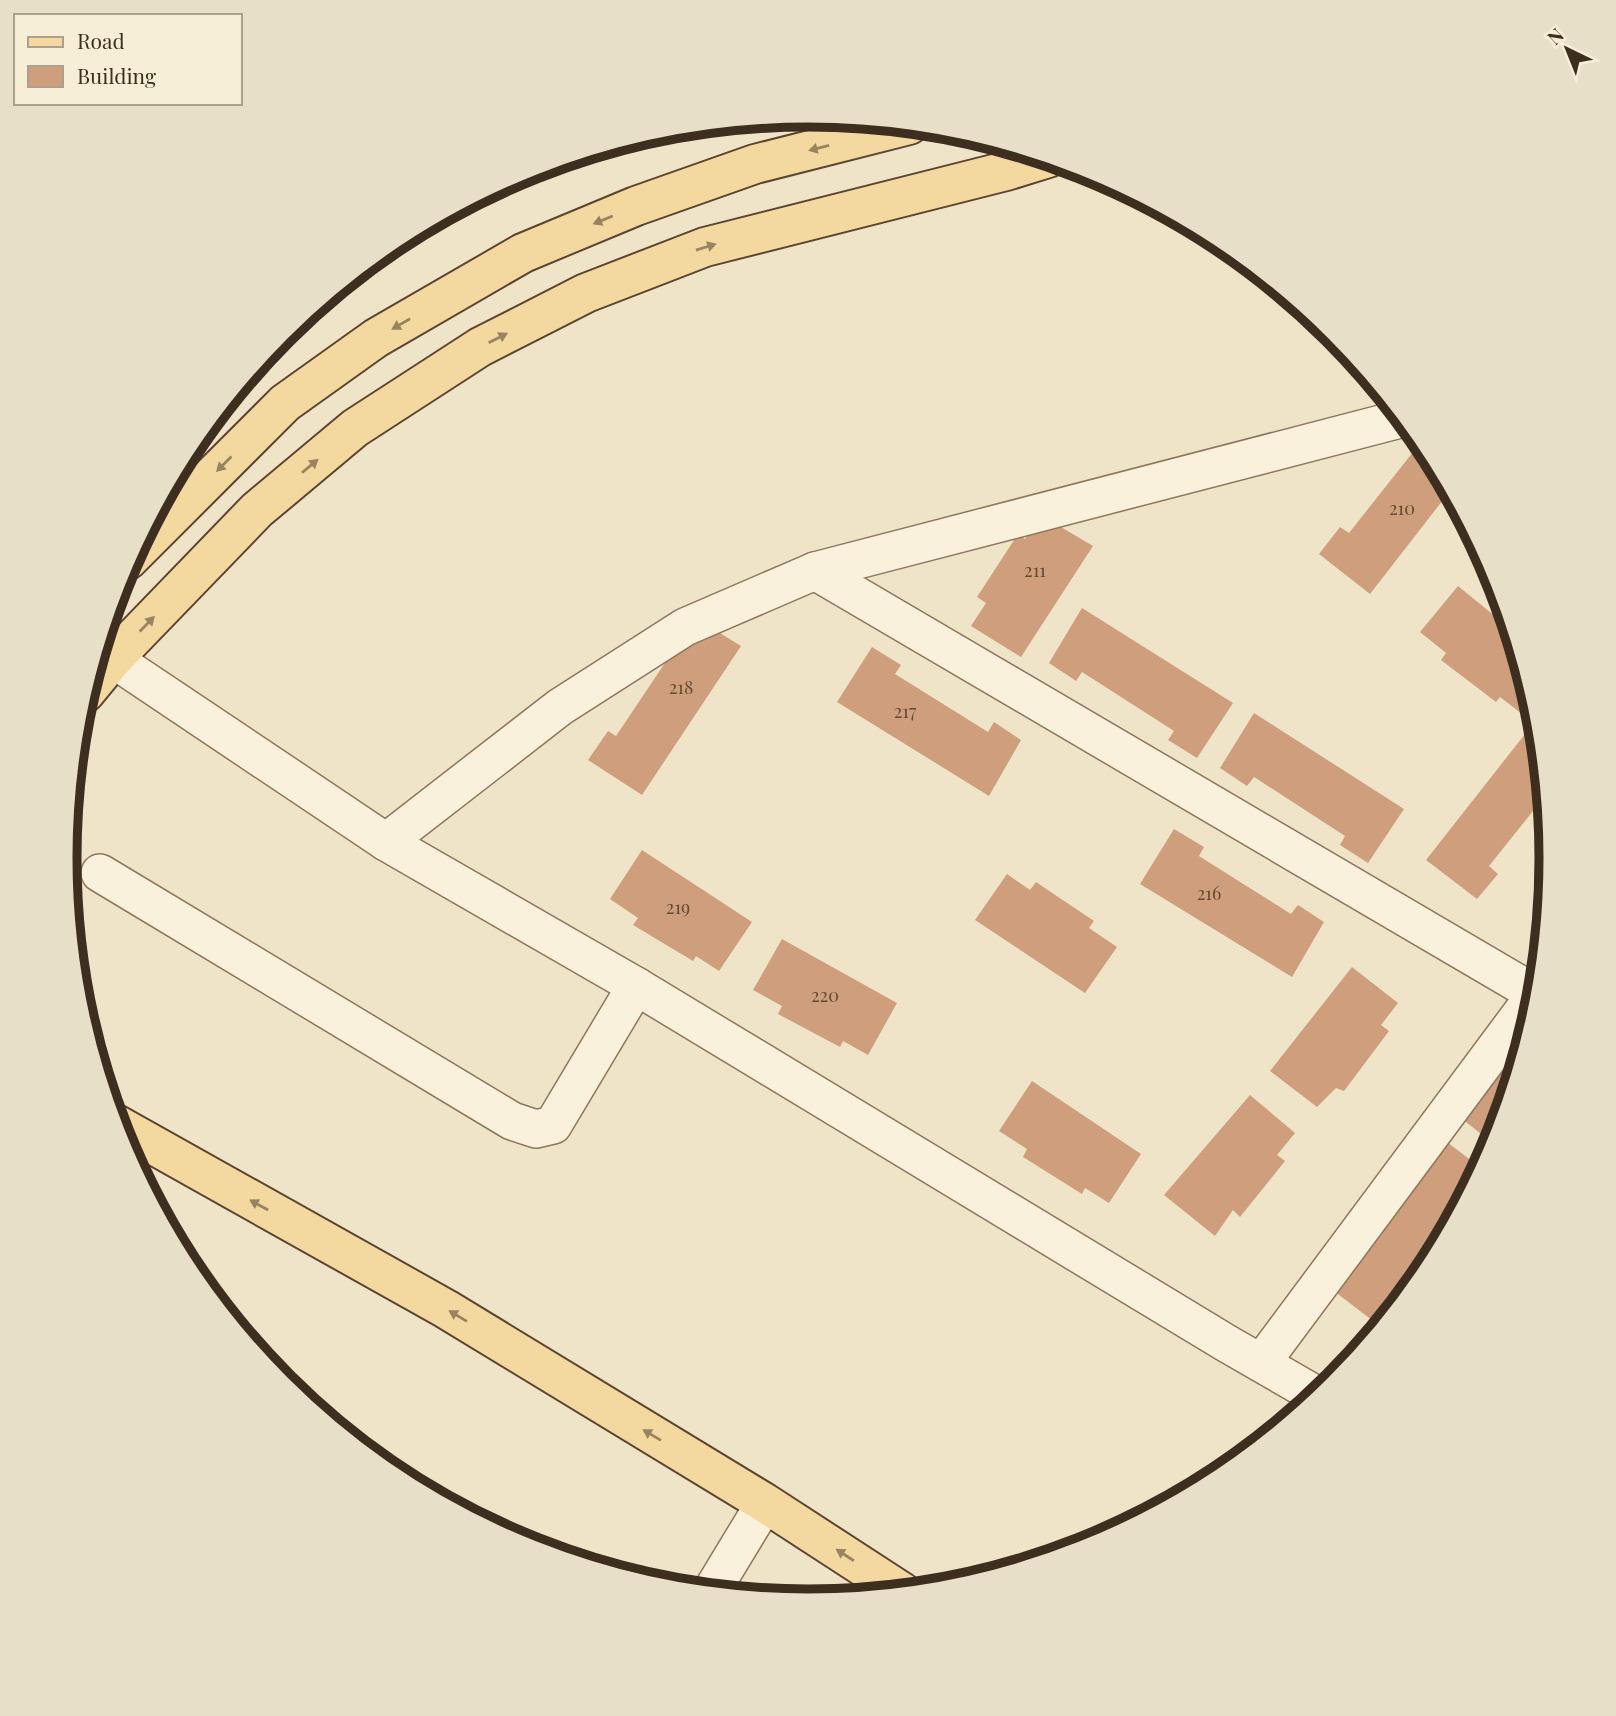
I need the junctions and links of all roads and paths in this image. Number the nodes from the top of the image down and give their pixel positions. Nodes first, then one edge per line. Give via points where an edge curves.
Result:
1 (884, 131) edge
2 (1031, 162) edge
3 (1394, 421) edge
4 (151, 537) edge
5 (816, 571) junction
6 (113, 659) junction
7 (101, 674) edge
8 (386, 842) junction
9 (100, 873) dead end
10 (636, 986) junction
11 (1527, 987) edge
12 (1522, 1013) edge
13 (131, 1132) edge
14 (1262, 1362) junction
15 (1309, 1390) edge
16 (765, 1503) junction
17 (716, 1583) edge
18 (890, 1584) edge

1 -> 4 main road via 755,164 523,253 376,338 285,403
6 -> 2 main road via 257,510 355,428 480,347 586,293 705,247
3 - 5 street
5 - 8 street via 685,627 560,707
5 - 11 street
6 - 7 main road
6 - 8 street
8 - 10 street
9 - 10 street via 512,1121 536,1129 553,1125
10 - 14 street
12 - 14 street
16 -> 13 main road via 446,1309
14 - 15 street
16 - 17 street
18 -> 16 main road

